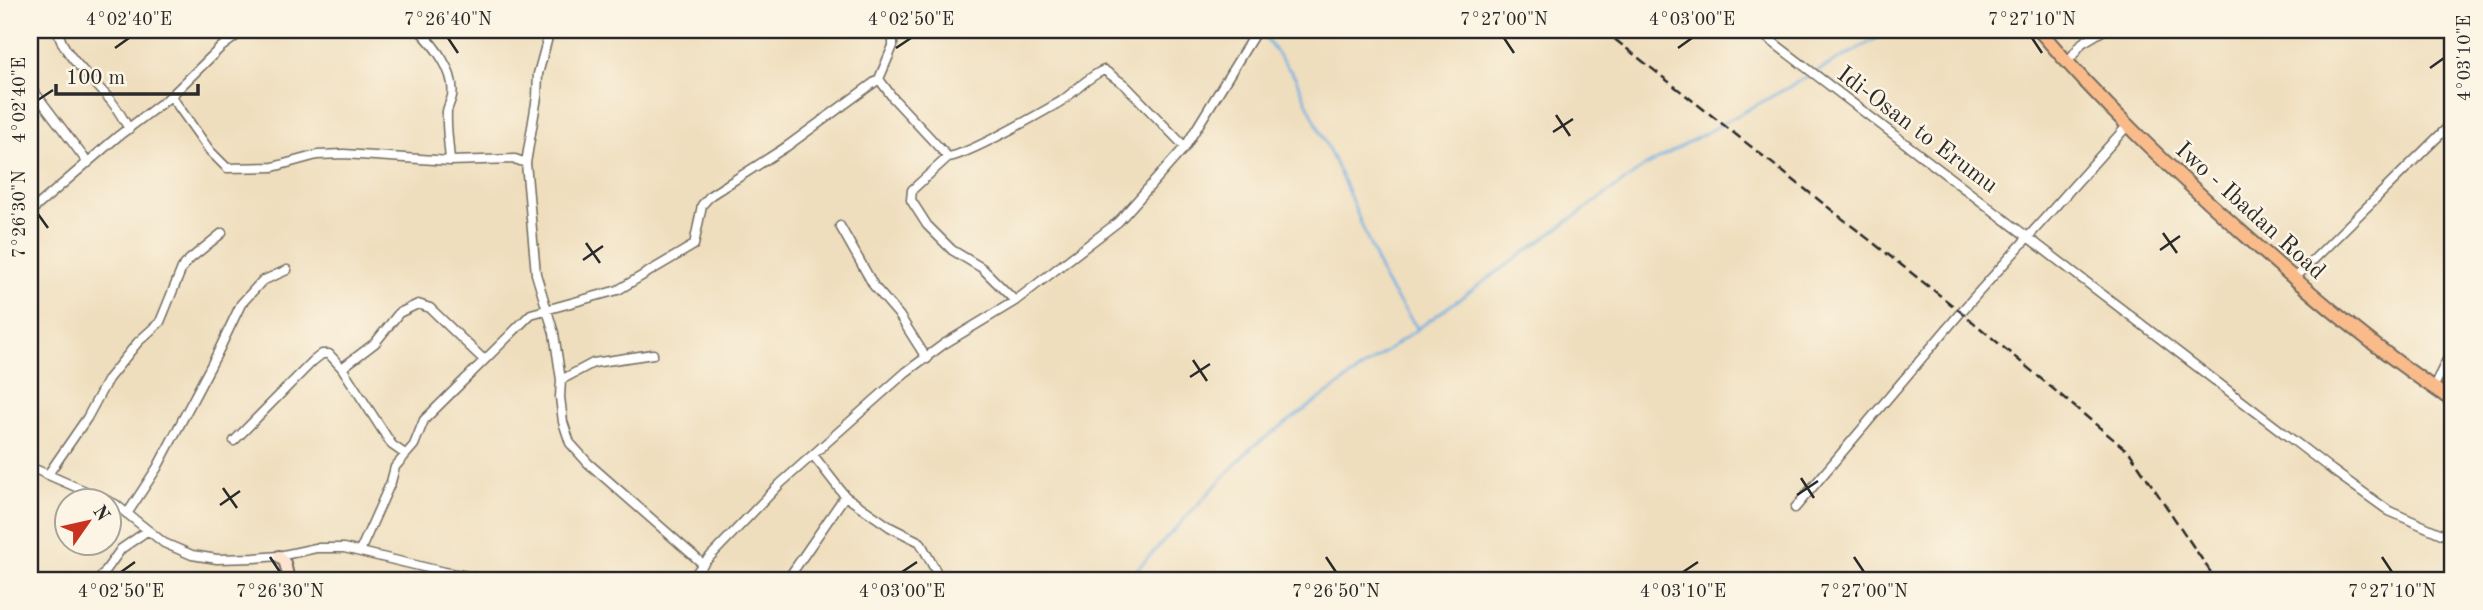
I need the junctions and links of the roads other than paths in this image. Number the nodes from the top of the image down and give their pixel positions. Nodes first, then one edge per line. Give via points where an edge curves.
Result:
1 (58, 30) edge
2 (250, 30) edge
3 (419, 30) edge
4 (550, 30) edge
5 (893, 30) edge
6 (1257, 30) edge
7 (1757, 30) edge
8 (2039, 30) edge
9 (2104, 30) edge
10 (2067, 63) junction
11 (879, 79) junction
12 (30, 86) edge
13 (171, 96) junction
14 (2453, 122) edge
15 (2127, 125) junction
16 (129, 129) junction
17 (1185, 146) junction
18 (948, 157) junction
19 (450, 160) junction
20 (88, 163) junction
21 (526, 163) junction
22 (30, 212) edge
23 (840, 226) dead end
24 (222, 233) dead end
25 (2025, 235) junction
26 (286, 270) dead end
27 (2293, 280) junction
28 (1015, 301) junction
29 (547, 309) junction
30 (2453, 348) edge
31 (653, 354) dead end
32 (927, 359) junction
33 (484, 360) junction
34 (342, 368) junction
35 (561, 380) junction
36 (2433, 388) junction
37 (2453, 401) edge
38 (234, 441) dead end
39 (405, 454) junction
40 (813, 455) junction
41 (30, 467) edge
42 (49, 473) junction
43 (845, 496) junction
44 (1795, 508) dead end
45 (127, 514) junction
46 (147, 531) junction
47 (2453, 539) edge
48 (360, 551) junction
49 (279, 556) junction
50 (703, 564) junction
51 (99, 580) edge
52 (289, 580) edge
53 (490, 580) edge
54 (691, 580) edge
55 (787, 580) edge
56 (956, 580) edge

1 - 16 street via 77,63 113,103
2 - 13 street via 220,48
3 - 19 street via 436,47 452,85 447,110
4 - 21 street via 538,74
5 - 11 street via 893,46
6 - 17 street
7 - 25 street, Idi-Osan to Erumu
8 - 10 main road, Iwo - Ibadan Road
9 - 10 street via 2082,43
10 - 15 main road, Iwo - Ibadan Road
11 - 18 street
11 - 29 street via 711,195 702,205 694,245 618,290
12 - 20 street
13 - 16 street
13 - 19 street via 227,168 273,167 317,155
14 - 27 street
15 - 25 street
15 - 27 main road, Iwo - Ibadan Road
16 - 20 street
17 - 18 street via 1104,70 1060,101 982,144
17 - 28 street via 1118,222
18 - 28 street via 912,190 911,200 952,250 982,268
19 - 21 street via 515,159
20 - 22 street
21 - 29 street via 536,274
23 - 32 street via 874,286
24 - 42 street via 182,268 160,322 108,379
25 - 44 street
25 - 47 street, Idi-Osan to Erumu via 2370,497
26 - 45 street via 262,281 241,304 163,457
27 - 36 main road, Iwo - Ibadan Road
28 - 32 street
29 - 33 street via 531,314
29 - 35 street
30 - 36 street
31 - 35 street via 593,363
32 - 40 street via 906,372
33 - 34 street via 430,308 418,304 399,313 375,343
33 - 39 street via 424,420
34 - 38 street via 322,354
34 - 39 street via 392,445
35 - 50 street via 563,422 570,443
36 - 37 main road, Iwo - Ibadan Road
39 - 48 street via 395,467
40 - 43 street
40 - 50 street
41 - 42 street
42 - 45 street via 115,503
43 - 55 street
43 - 56 street via 920,542 937,575
45 - 46 street
46 - 49 street via 192,555 218,559
46 - 51 street via 121,549
48 - 49 street via 316,548
48 - 53 street
49 - 52 street
50 - 54 street

